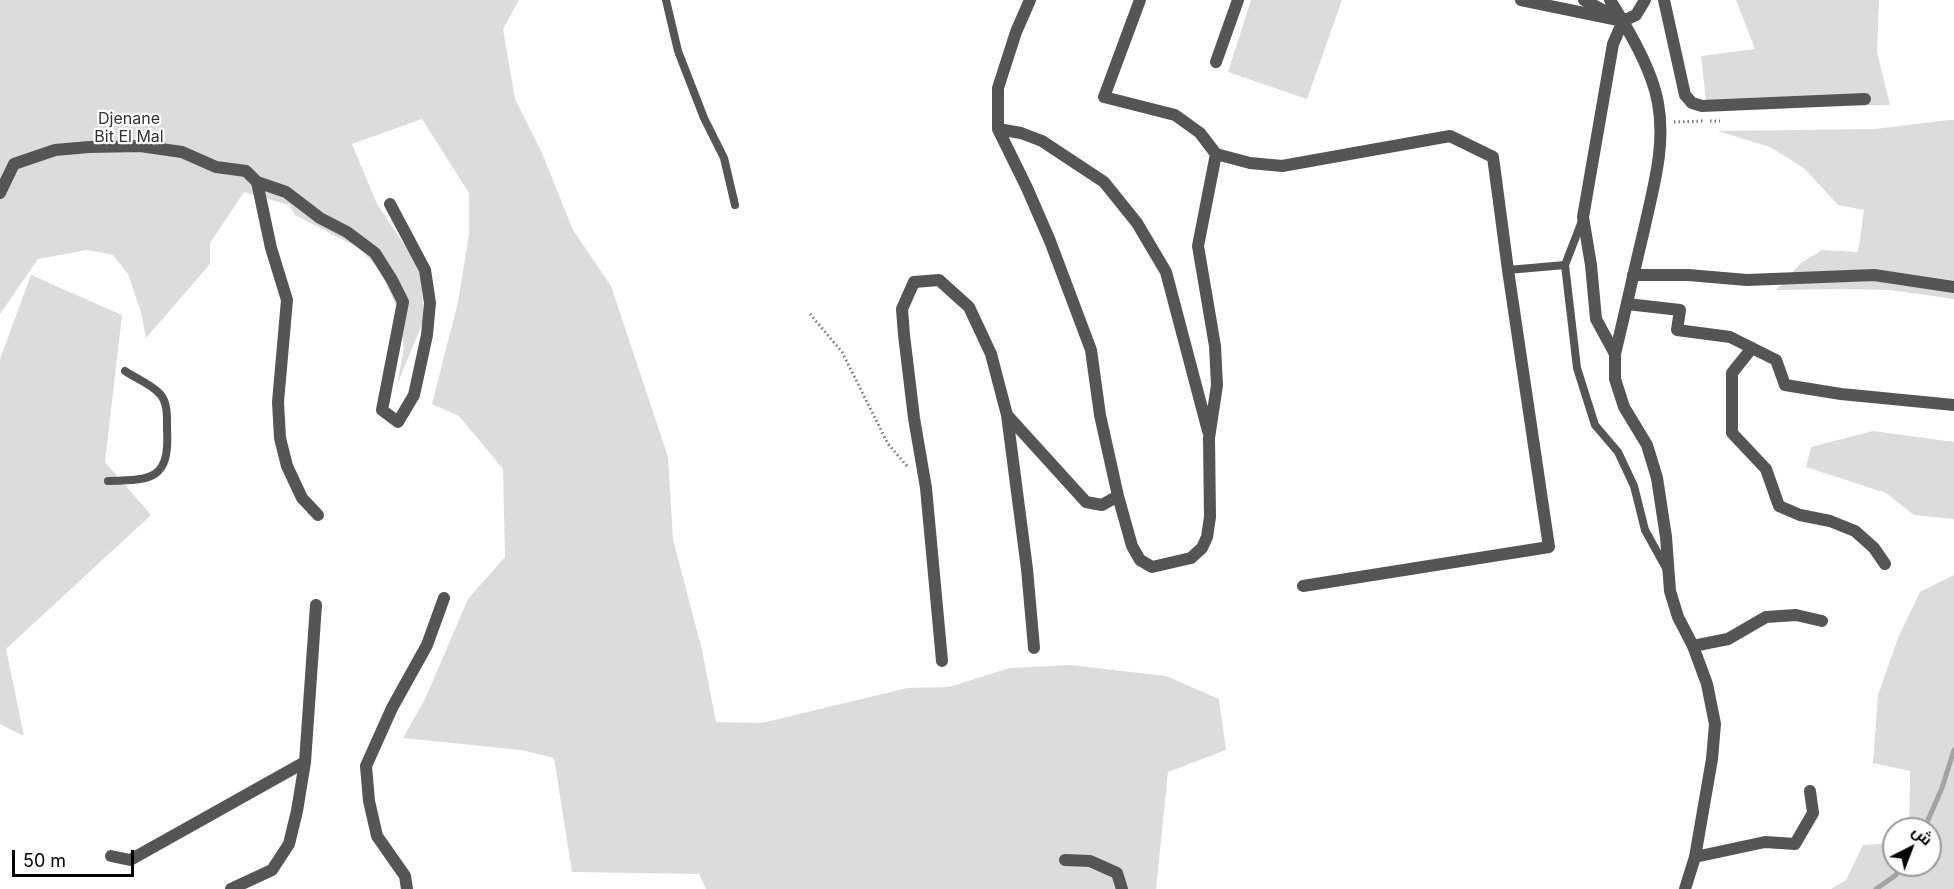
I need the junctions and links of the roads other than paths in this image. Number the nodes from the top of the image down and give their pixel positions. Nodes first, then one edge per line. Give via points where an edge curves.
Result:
1 (666, 0) edge
2 (1030, 0) edge
3 (1140, 0) edge
4 (1238, 0) edge
5 (1521, 0) edge
6 (1584, 0) edge
7 (1610, 0) edge
8 (1645, 0) edge
9 (1664, 0) edge
10 (1623, 21) junction
11 (1216, 62) dead end
12 (1865, 99) dead end
13 (998, 129) junction
14 (1216, 154) junction
15 (257, 182) junction
16 (0, 193) edge
17 (390, 204) dead end
18 (735, 205) dead end
19 (1583, 217) junction
20 (1565, 265) junction
21 (1508, 270) junction
22 (1633, 275) junction
23 (1954, 286) edge
24 (1627, 304) junction
25 (1752, 348) junction
26 (1615, 354) junction
27 (124, 371) dead end
28 (1954, 405) edge
29 (1007, 415) junction
30 (1209, 438) junction
31 (108, 482) dead end
32 (1118, 496) junction
33 (318, 515) dead end
34 (1885, 564) dead end
35 (1668, 572) junction
36 (1303, 586) dead end
37 (444, 598) dead end
38 (316, 605) dead end
39 (1822, 621) dead end
40 (1693, 646) junction
41 (1034, 648) dead end
42 (942, 662) dead end
43 (305, 762) junction
44 (1810, 792) dead end
45 (111, 856) dead end
46 (1695, 857) junction
47 (1065, 860) dead end
48 (231, 889) edge
49 (407, 889) edge
50 (1122, 889) edge
51 (1685, 889) edge

1 - 18 lane via 678,51 724,158
2 - 13 street via 998,88
3 - 14 street via 1104,97 1174,115 1200,133
4 - 11 street
5 - 10 street
6 - 10 street
7 - 10 street
8 - 10 street via 1636,15
9 - 12 street via 1685,95 1692,103 1701,106
10 - 19 street via 1613,44
10 - 22 street via 1649,74 1661,122 1660,158
13 - 30 street via 1042,141 1104,182 1137,223 1166,272
13 - 32 street via 1028,188 1091,350
14 - 21 street via 1282,166 1450,136 1493,157
14 - 30 street via 1198,246 1215,346 1217,385
15 - 16 street via 246,171 216,167 182,152 140,146 89,147 55,150 14,164
15 - 17 street via 286,192 320,218 347,232 375,253 392,280 403,302 382,410 398,422 414,395 430,303 425,270
15 - 33 street via 287,300 278,402 280,438 287,466 302,498
19 - 20 lane
19 - 26 street via 1596,319
20 - 21 lane
20 - 35 lane via 1577,368 1595,425 1622,460 1634,486 1645,530
21 - 36 street via 1549,547
22 - 23 street via 1747,280 1874,275
22 - 24 street
24 - 25 street via 1680,310 1677,330 1730,337
24 - 26 street
25 - 28 street via 1776,360 1785,385
25 - 34 street via 1732,373 1732,433 1766,469 1779,506 1855,531
26 - 35 street via 1616,379 1624,407 1647,445 1657,478
27 - 31 lane via 163,398 168,450 162,465 150,477
29 - 32 street via 1086,502 1102,506
29 - 41 street
29 - 42 street via 991,354 969,307 939,280 914,282 902,309 926,488
30 - 32 street via 1208,537 1191,558 1152,567 1140,560 1132,546
35 - 40 street via 1678,617
37 - 49 street via 427,645 366,766 378,836 405,876
38 - 43 street
39 - 40 street via 1796,615 1766,617 1728,639
40 - 46 street via 1707,684 1715,724
43 - 45 street via 130,860
43 - 48 street via 289,844 272,870
44 - 46 street via 1813,813 1795,843 1765,842
46 - 51 street
47 - 50 street via 1090,861 1117,873

